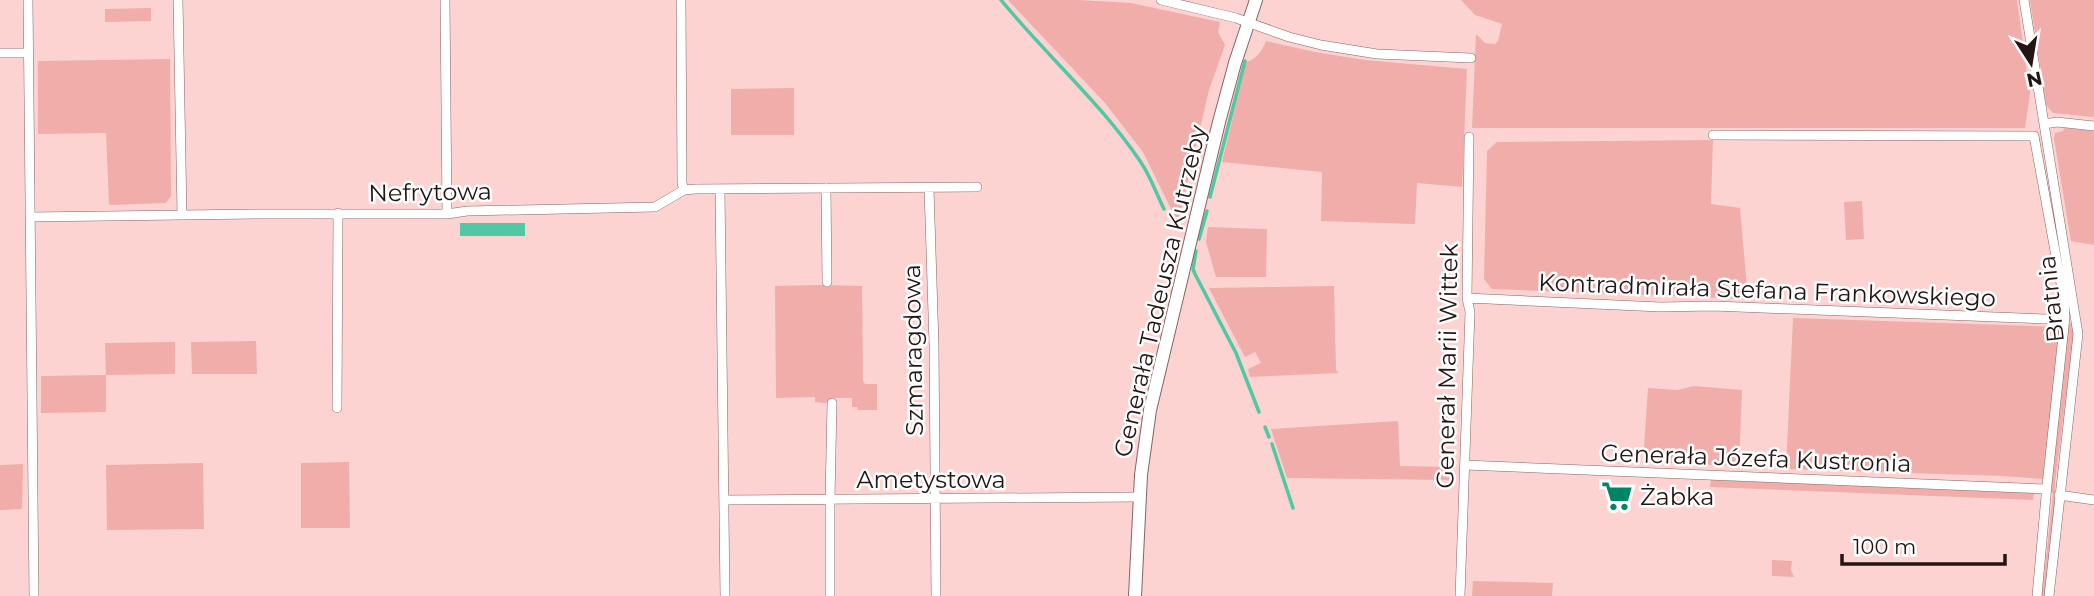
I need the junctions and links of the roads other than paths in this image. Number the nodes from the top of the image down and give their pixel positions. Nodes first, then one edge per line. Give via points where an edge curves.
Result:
1 (28, 0) edge
2 (178, 0) edge
3 (444, 0) edge
4 (681, 0) edge
5 (1161, 0) edge
6 (1256, 0) edge
7 (2024, 0) edge
8 (1249, 22) junction
9 (28, 53) junction
10 (0, 54) edge
11 (1471, 58) dead end
12 (2044, 124) junction
13 (2094, 126) edge
14 (1713, 135) dead end
15 (1469, 136) dead end
16 (977, 187) dead end
17 (826, 188) junction
18 (929, 188) junction
19 (720, 189) junction
20 (684, 190) junction
21 (338, 213) junction
22 (447, 214) junction
23 (182, 215) junction
24 (31, 217) junction
25 (827, 282) dead end
26 (1467, 298) junction
27 (2065, 317) junction
28 (832, 402) dead end
29 (337, 408) dead end
30 (1465, 465) junction
31 (2046, 489) junction
32 (2059, 495) junction
33 (1139, 497) junction
34 (935, 498) junction
35 (830, 499) junction
36 (724, 500) junction
37 (2094, 500) edge
38 (34, 596) edge
39 (725, 596) edge
40 (830, 596) edge
41 (936, 596) edge
42 (1135, 596) edge
43 (1460, 596) edge
44 (2037, 596) edge
45 (2049, 596) edge

1 - 9 street
2 - 23 street
3 - 22 street
4 - 20 street
5 - 8 street
6 - 8 street, Generała Tadeusza Kutrzeby
7 - 12 street, Bratnia
8 - 11 street via 1289,37 1366,53
8 - 33 street, Generała Tadeusza Kutrzeby via 1164,343
9 - 10 street
9 - 24 street
12 - 13 street
12 - 32 street, Bratnia via 2078,334
14 - 27 street via 2034,136
15 - 26 street, Generał Marii Wittek
16 - 18 street, Nefrytowa
17 - 18 street, Nefrytowa
17 - 19 street, Nefrytowa
17 - 25 street
18 - 34 street, Szmaragdowa
19 - 20 street, Nefrytowa
19 - 36 street
20 - 22 street, Nefrytowa via 655,207
21 - 22 street, Nefrytowa
21 - 23 street, Nefrytowa
21 - 29 street
23 - 24 street, Nefrytowa
24 - 38 street
26 - 27 street, Kontradmirała Stefana Frankowskiego
26 - 30 street, Generał Marii Wittek
27 - 31 street
28 - 35 street
30 - 31 street, Generała Józefa Kustronia
30 - 43 street, Generał Marii Wittek
31 - 44 street
32 - 37 street
32 - 45 street, Bratnia
33 - 34 street, Ametystowa
33 - 42 street, Generała Tadeusza Kutrzeby
34 - 35 street, Ametystowa
34 - 41 street, Szmaragdowa
35 - 36 street, Ametystowa
35 - 40 street
36 - 39 street

